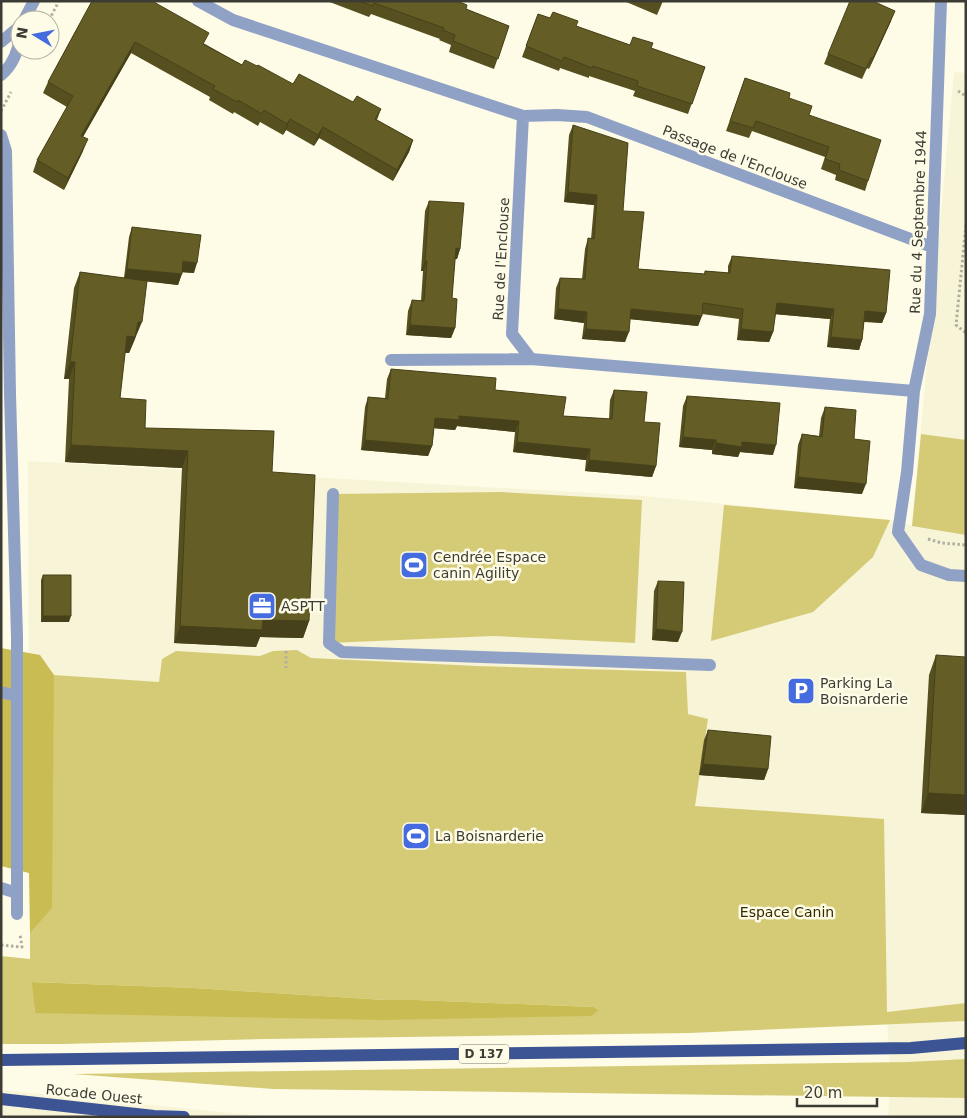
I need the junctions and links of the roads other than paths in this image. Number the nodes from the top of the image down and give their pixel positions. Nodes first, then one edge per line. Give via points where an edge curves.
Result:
1 (198, 1) edge
2 (941, 1) edge
3 (12, 60) edge
4 (1, 75) edge
5 (524, 116) junction
6 (1, 135) edge
7 (932, 247) junction
8 (531, 359) junction
9 (391, 360) dead end
10 (914, 391) junction
11 (333, 494) dead end
12 (966, 576) edge
13 (710, 664) dead end
14 (1, 692) edge
15 (18, 696) junction
16 (1, 888) edge
17 (17, 892) junction
18 (17, 914) road end
19 (966, 1043) edge
20 (1, 1060) edge
21 (1, 1099) edge
22 (184, 1117) edge

1 - 5 street via 233,20
2 - 7 street, Rue du 4 Septembre 1944
3 - 4 street
5 - 7 street, Passage de l'Enclouse via 587,117
5 - 8 street, Rue de l'Enclouse via 512,334
6 - 15 street via 6,151
7 - 10 street, Rue du 4 Septembre 1944 via 930,314
8 - 9 street
8 - 10 street
10 - 12 street, Rue du 4 Septembre 1944 via 898,532 921,565 950,575
11 - 13 street via 328,643 342,652
14 - 15 street
15 - 17 street
16 - 17 street
17 - 18 street
19 - 20 main road, D 137 via 912,1048
21 - 22 main road, Rocade Ouest

